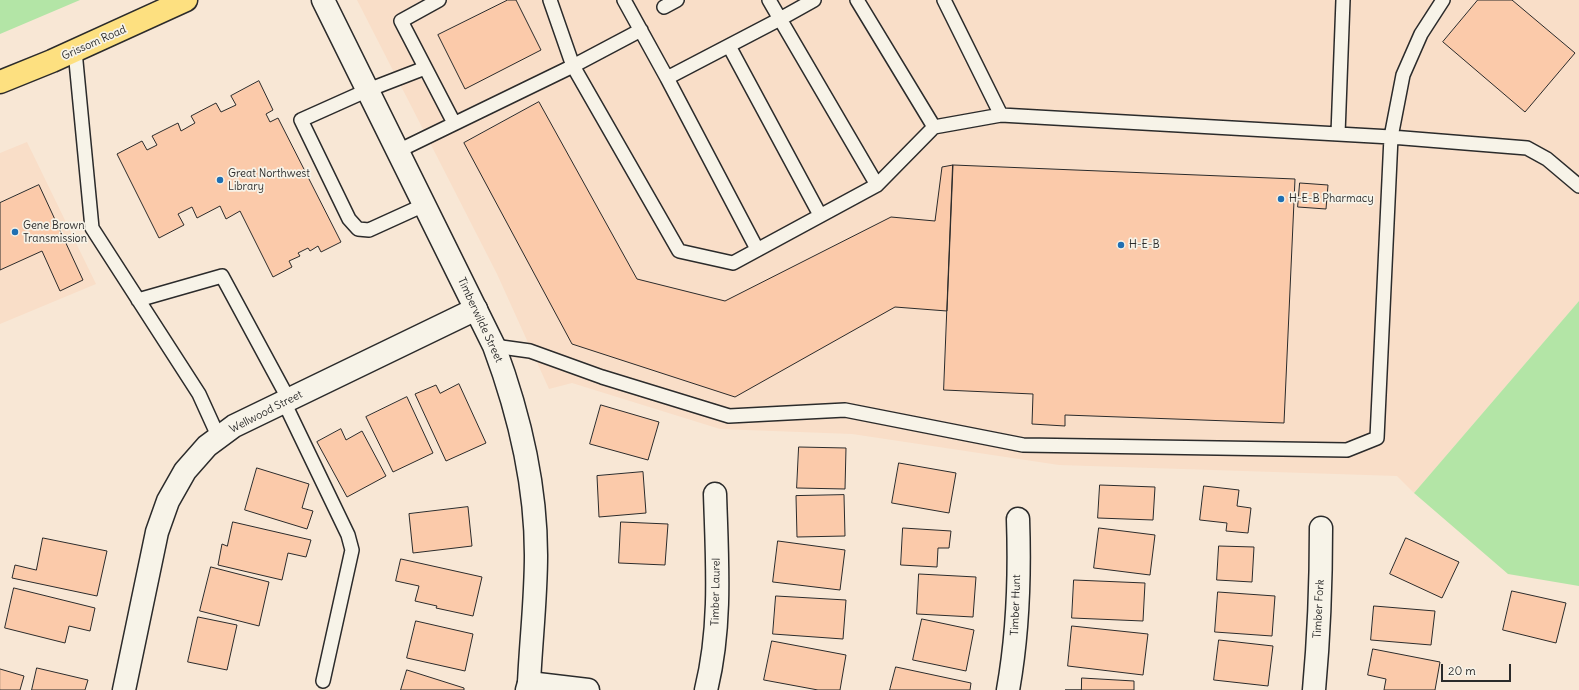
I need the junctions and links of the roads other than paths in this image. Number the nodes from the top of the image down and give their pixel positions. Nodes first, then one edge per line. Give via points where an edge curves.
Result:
1 (186, 0) edge
2 (323, 0) edge
3 (439, 0) edge
4 (550, 0) edge
5 (624, 0) edge
6 (677, 0) edge
7 (770, 0) edge
8 (814, 0) edge
9 (857, 0) edge
10 (944, 0) edge
11 (1343, 0) edge
12 (1443, 0) edge
13 (664, 7) dead end
14 (780, 19) junction
15 (641, 30) junction
16 (729, 46) junction
17 (75, 51) junction
18 (572, 66) junction
19 (425, 68) junction
20 (667, 78) junction
21 (0, 82) edge
22 (368, 90) junction
23 (1001, 115) junction
24 (454, 123) junction
25 (934, 127) junction
26 (1338, 134) junction
27 (1390, 137) junction
28 (398, 151) junction
29 (877, 185) junction
30 (1579, 186) edge
31 (424, 205) junction
32 (820, 215) junction
33 (757, 249) junction
34 (138, 300) junction
35 (476, 309) junction
36 (494, 346) junction
37 (286, 401) junction
38 (219, 438) junction
39 (715, 494) dead end
40 (1018, 519) dead end
41 (1321, 528) dead end
42 (324, 681) dead end
43 (528, 686) edge
44 (124, 690) edge
45 (588, 690) edge
46 (706, 690) edge
47 (1008, 690) edge
48 (1314, 690) edge

1 - 17 main road, Grissom Road
2 - 22 street, Timberwilde Street
3 - 19 lane via 401,21
4 - 18 lane
5 - 15 lane
6 - 13 lane
7 - 14 lane
8 - 14 lane
9 - 25 lane
10 - 23 lane
11 - 26 lane
12 - 27 lane via 1421,34 1403,75
14 - 16 lane
14 - 29 lane
15 - 18 lane
15 - 20 lane
16 - 20 lane
16 - 32 lane
17 - 21 main road, Grissom Road
17 - 34 lane via 92,228
18 - 24 lane
18 - 33 lane via 679,251 733,263
19 - 22 lane
19 - 24 lane
20 - 33 lane
22 - 28 street, Timberwilde Street
22 - 31 lane via 301,120 349,219 358,229 369,230
23 - 25 lane
23 - 26 lane
24 - 28 lane
25 - 29 lane
26 - 27 lane
27 - 30 lane via 1527,148 1547,159
27 - 36 lane via 1377,438 1347,450 1023,445 845,410 729,416 602,377 530,351
28 - 31 street, Timberwilde Street
29 - 32 lane
31 - 35 street, Timberwilde Street
32 - 33 lane
34 - 37 lane via 222,276
34 - 38 lane via 199,394
35 - 36 street, Timberwilde Street
35 - 37 street, Wellwood Street
36 - 43 street, Timberwilde Street via 522,434 533,497 536,555
37 - 38 street, Wellwood Street via 234,426
37 - 42 lane via 348,536 352,550
38 - 44 street, Wellwood Street via 207,446 185,471 168,500 158,532
39 - 46 street, Timber Laurel via 716,625 712,667
40 - 47 street, Timber Hunt via 1016,636
41 - 48 street, Timber Fork via 1320,600
43 - 45 street

